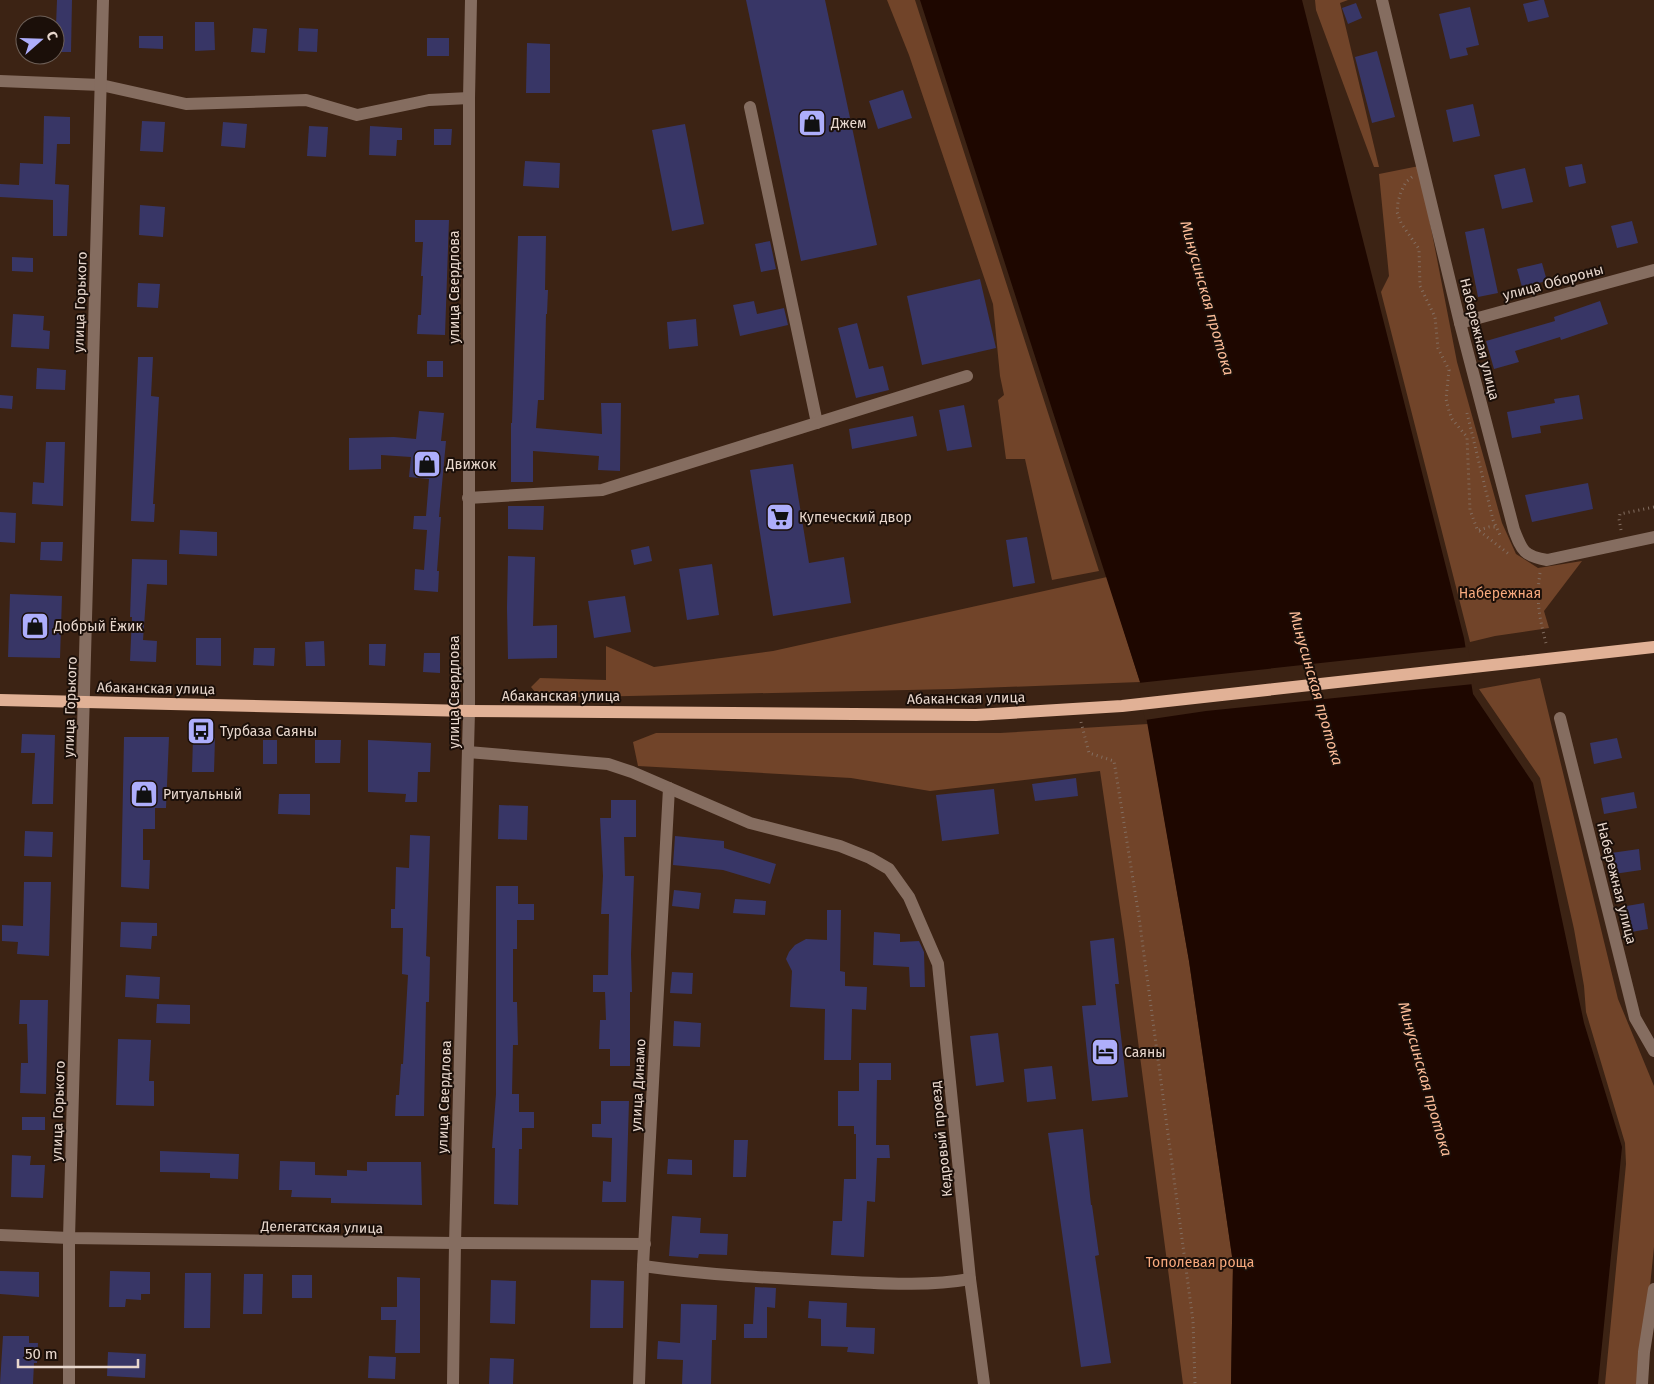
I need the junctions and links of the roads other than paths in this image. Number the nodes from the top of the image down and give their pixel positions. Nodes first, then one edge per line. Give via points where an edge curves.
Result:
1 (103, 0) edge
2 (472, 0) edge
3 (1382, 0) edge
4 (0, 81) edge
5 (101, 85) junction
6 (469, 98) junction
7 (750, 107) dead end
8 (1654, 270) edge
9 (1460, 323) junction
10 (967, 376) dead end
11 (817, 423) junction
12 (468, 498) junction
13 (1654, 536) edge
14 (1654, 647) edge
15 (0, 700) edge
16 (85, 701) junction
17 (469, 711) junction
18 (1560, 718) dead end
19 (468, 752) junction
20 (669, 788) junction
21 (1654, 1051) edge
22 (0, 1235) edge
23 (69, 1238) junction
24 (455, 1243) junction
25 (645, 1244) junction
26 (643, 1266) junction
27 (970, 1279) junction
28 (1654, 1289) edge
29 (69, 1384) edge
30 (453, 1384) edge
31 (639, 1384) edge
32 (984, 1384) edge
33 (1642, 1384) edge

1 - 5 street, улица Горького
2 - 6 street, улица Свердлова
3 - 9 street, Набережная улица
4 - 5 street
5 - 6 street via 186,104 306,100 357,116 429,100
5 - 16 street, улица Горького
6 - 12 street, улица Свердлова
7 - 11 street
8 - 9 street, улица Обороны
9 - 13 street, Набережная улица via 1521,548 1534,558 1547,560
10 - 11 street
11 - 12 street via 602,490
12 - 17 street, улица Свердлова
14 - 17 main road, Абаканская улица via 1122,706 976,715
15 - 16 main road, Абаканская улица
16 - 17 main road, Абаканская улица
16 - 23 street, улица Горького
17 - 19 street, улица Свердлова
18 - 21 street, Набережная улица via 1635,1018
19 - 20 street via 608,764
19 - 24 street, улица Свердлова
20 - 25 street, улица Динамо
20 - 27 street, Кедровый проезд via 750,823 840,846 870,858 889,869 909,897 938,964
22 - 23 street, Делегатская улица
23 - 24 street, Делегатская улица
23 - 29 street, улица Горького
24 - 25 street, Делегатская улица
24 - 30 street, улица Свердлова
25 - 26 street, улица Динамо
26 - 27 street via 694,1273 880,1284 949,1283
26 - 31 street, улица Динамо
27 - 32 street, Кедровый проезд
28 - 33 street

